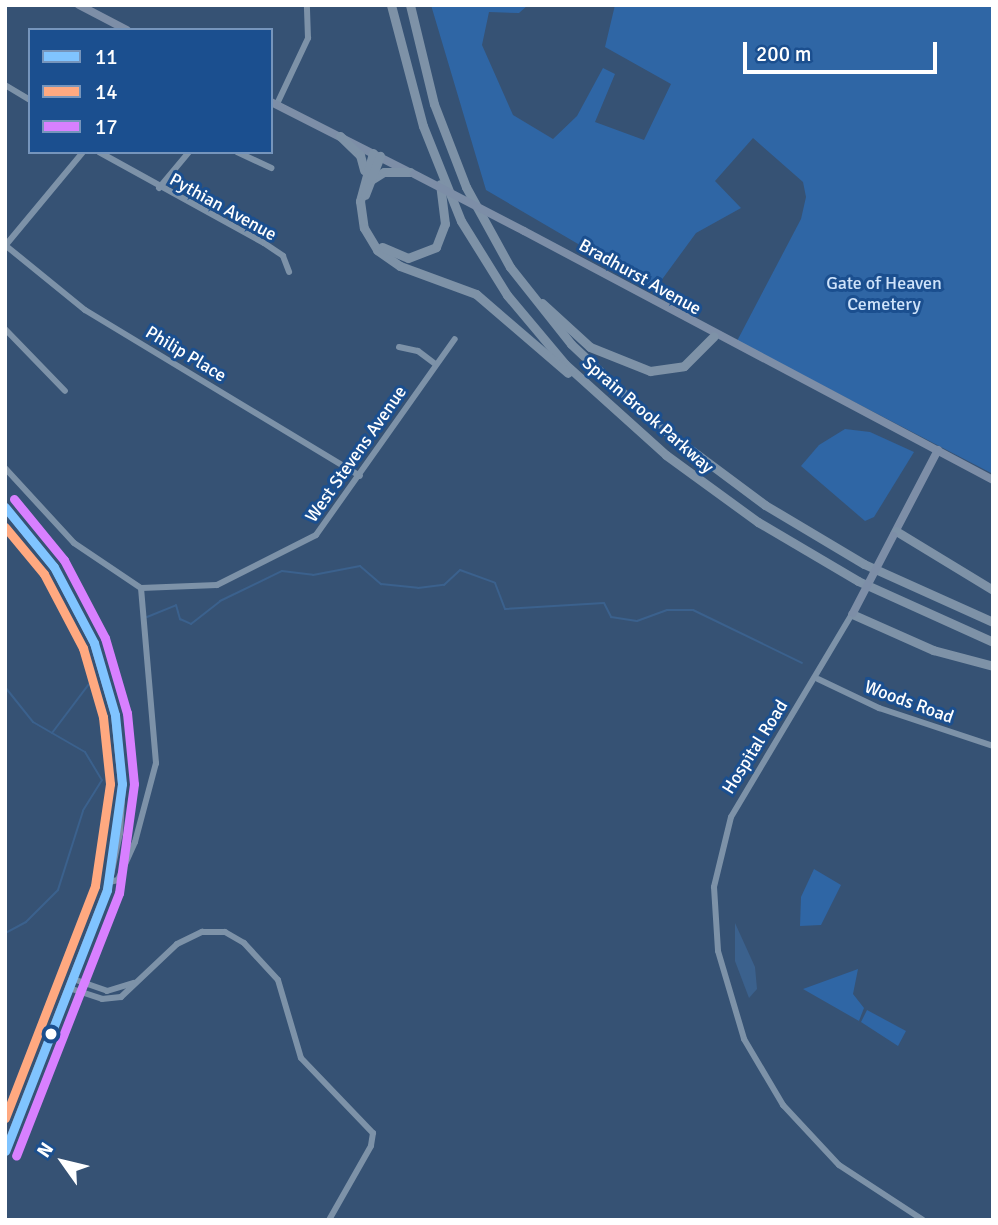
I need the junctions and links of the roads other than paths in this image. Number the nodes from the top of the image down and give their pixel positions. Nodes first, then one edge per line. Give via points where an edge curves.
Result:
1 (79, 5) edge
2 (307, 5) edge
3 (391, 5) edge
4 (410, 5) edge
5 (123, 28) edge
6 (5, 85) edge
7 (28, 99) edge
8 (274, 103) edge
9 (340, 136) junction
10 (81, 154) edge
11 (102, 154) edge
12 (186, 154) edge
13 (241, 154) edge
14 (376, 155) junction
15 (271, 168) dead end
16 (438, 168) junction
17 (412, 173) junction
18 (365, 184) junction
19 (159, 188) junction
20 (5, 246) edge
21 (289, 272) dead end
22 (520, 282) junction
23 (5, 329) edge
24 (714, 336) junction
25 (455, 339) dead end
26 (399, 347) dead end
27 (435, 364) junction
28 (65, 391) dead end
29 (593, 392) junction
30 (938, 450) junction
31 (5, 468) edge
32 (360, 476) junction
33 (993, 480) edge
34 (5, 507) edge
35 (895, 534) junction
36 (141, 588) junction
37 (993, 590) edge
38 (852, 614) junction
39 (993, 622) edge
40 (993, 642) edge
41 (993, 666) edge
42 (818, 679) junction
43 (993, 746) edge
44 (109, 882) junction
45 (71, 984) junction
46 (5, 1152) edge
47 (329, 1220) edge
48 (923, 1220) edge

1 - 5 main road
2 - 8 street via 308,38
3 - 16 highway, Sprain Brook Parkway
4 - 22 highway, Sprain Brook Parkway via 453,156
6 - 7 street
8 - 9 main road, Bradhurst Avenue
9 - 14 main road, Bradhurst Avenue
9 - 18 highway via 360,155
10 - 20 street
11 - 19 street, Pythian Avenue
12 - 19 street
13 - 15 street
14 - 17 main road, Bradhurst Avenue
14 - 18 highway
16 - 18 highway via 445,229 436,247 417,257 398,257 378,242 366,214
16 - 29 highway, Sprain Brook Parkway via 470,237 508,295
17 - 18 highway via 382,173
17 - 24 main road, Bradhurst Avenue, bridge
18 - 29 highway via 362,222 381,254 476,294
19 - 21 street, Pythian Avenue via 264,243 283,257
20 - 32 street, Philip Place via 85,310
22 - 24 highway via 583,342 640,369 684,366
22 - 39 highway, Sprain Brook Parkway via 604,378 728,480 864,564
23 - 28 street
24 - 30 main road, Bradhurst Avenue
25 - 27 street, West Stevens Avenue
26 - 27 street via 418,351
27 - 32 street, West Stevens Avenue
29 - 40 highway, Sprain Brook Parkway via 685,470 798,548 900,602
30 - 33 main road, Bradhurst Avenue
30 - 35 main road, Hospital Road
31 - 36 street via 74,543
32 - 36 street, West Stevens Avenue via 326,526 306,542 217,585
34 - 44 main road via 71,594 108,683 122,784
35 - 37 highway
35 - 38 main road, Hospital Road, bridge
36 - 44 street via 156,763 135,842 118,880
38 - 41 highway via 933,650
38 - 42 street, Hospital Road
42 - 43 street, Woods Road via 880,708
42 - 48 street, Hospital Road via 743,793 727,830 714,887 724,984 754,1059 801,1128 855,1178
44 - 45 main road
45 - 46 main road
45 - 47 street via 107,991 134,983 181,941 207,931 235,936 274,972 301,1058 373,1133 372,1146

